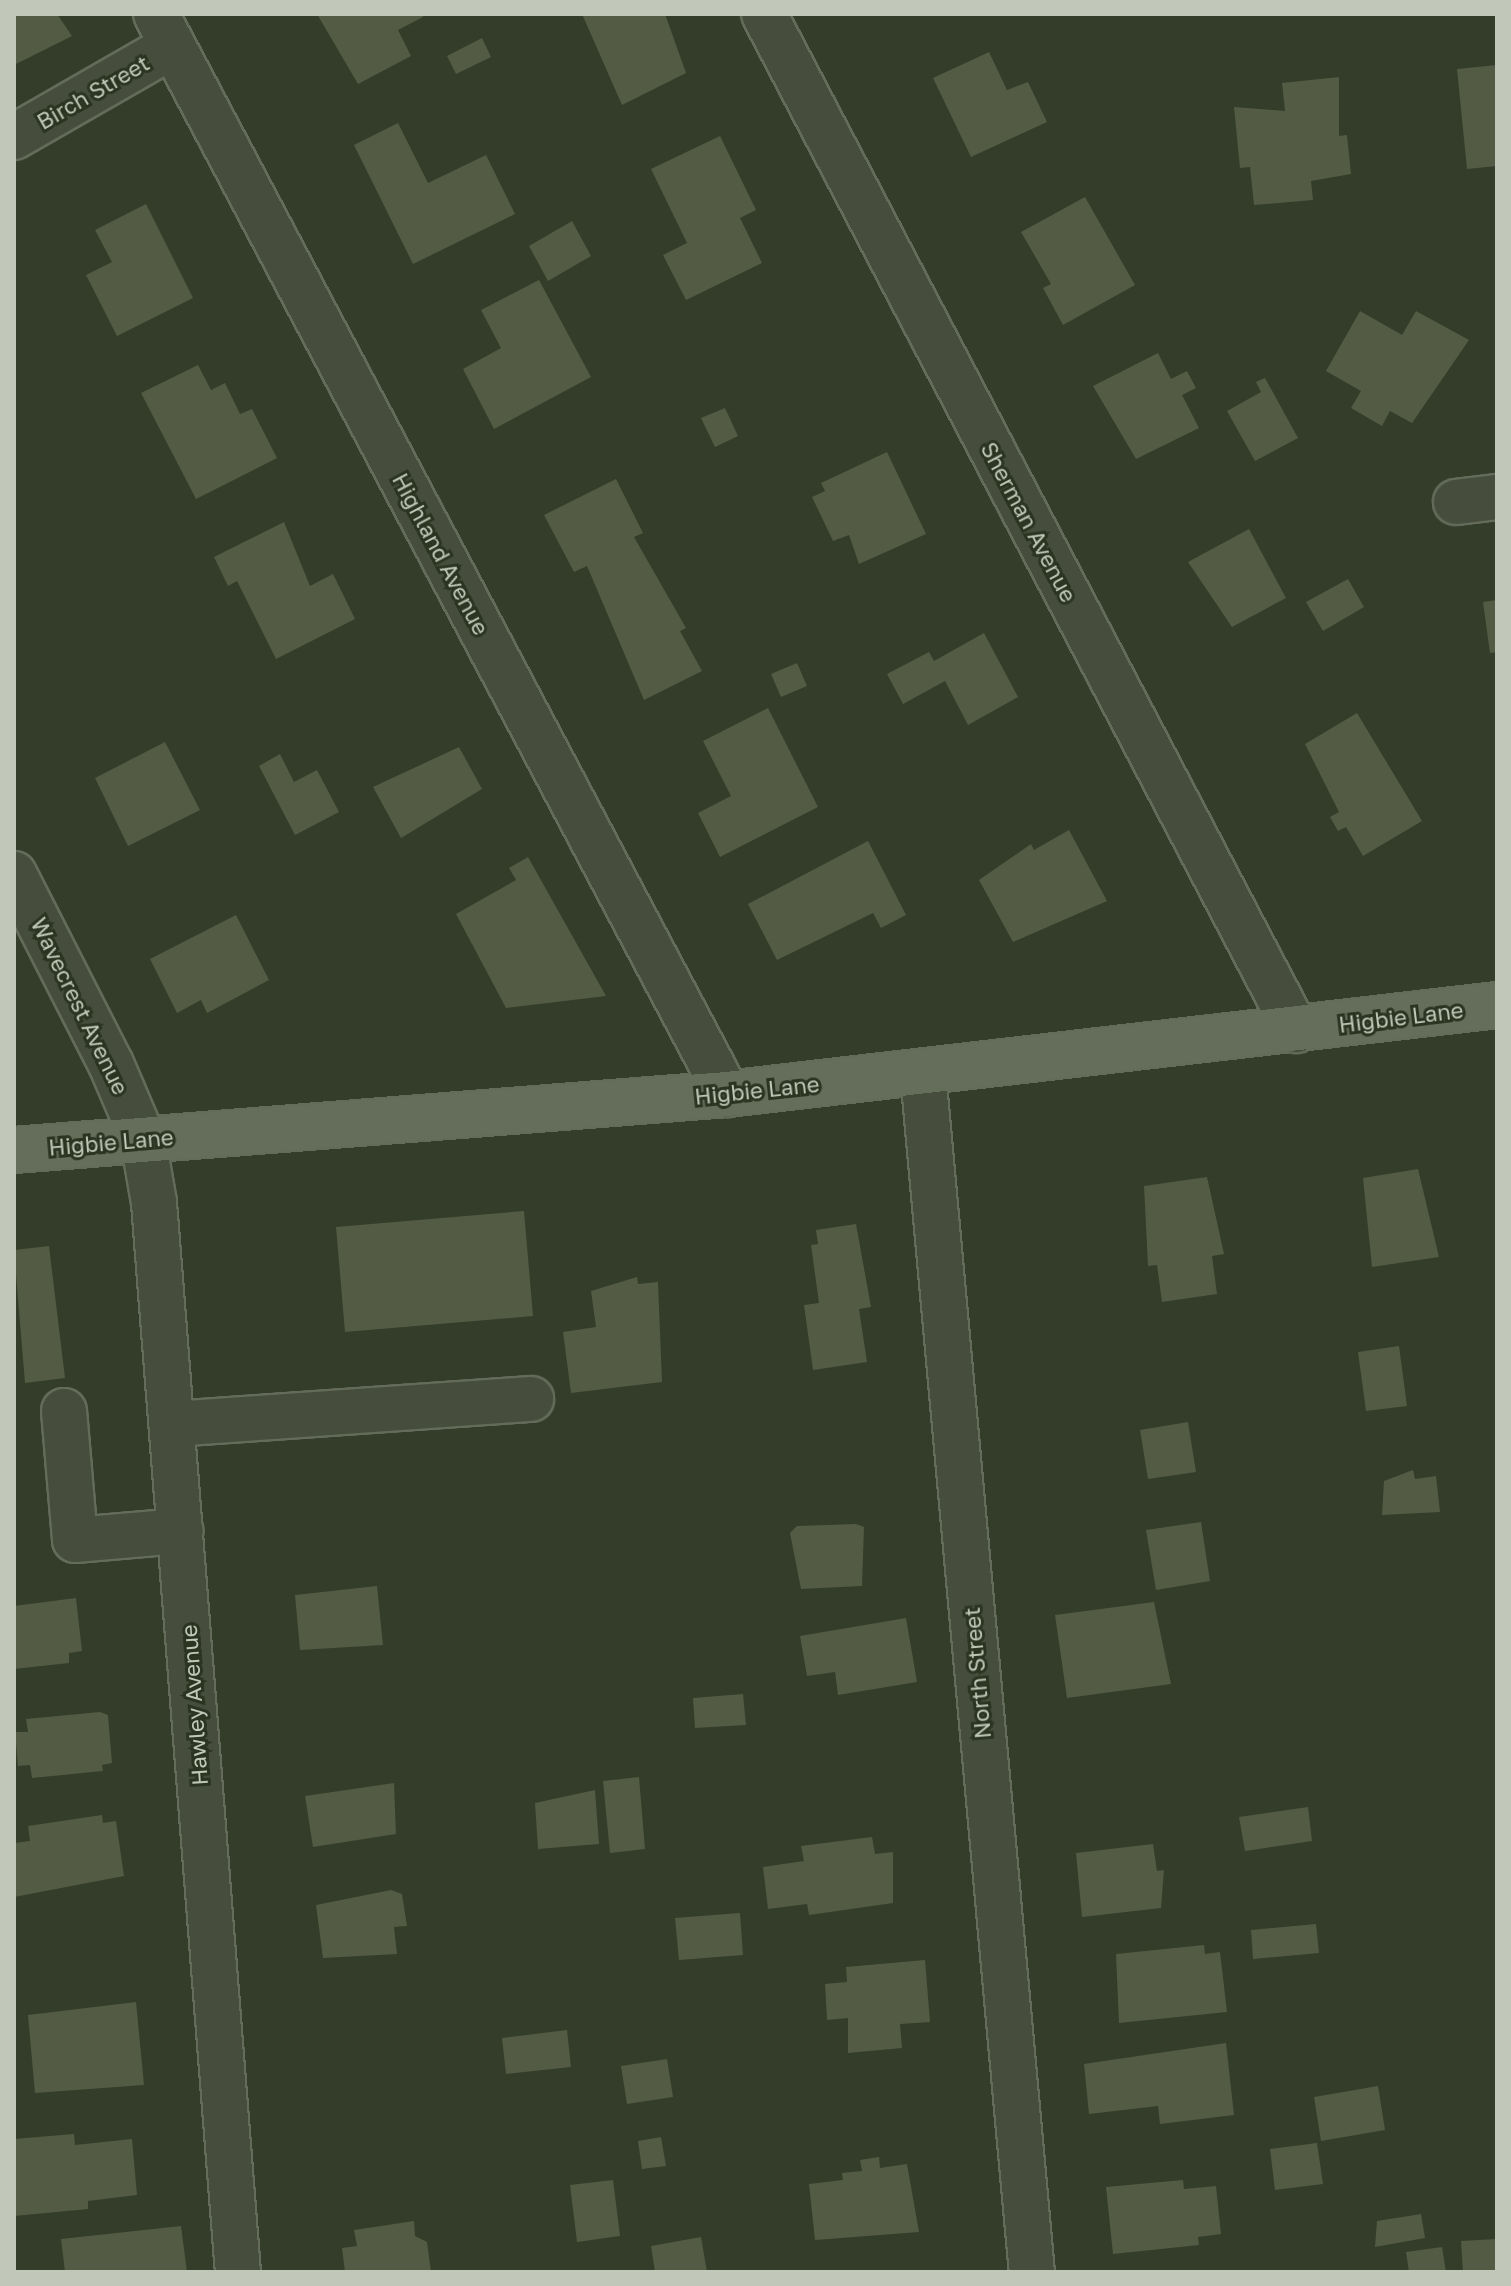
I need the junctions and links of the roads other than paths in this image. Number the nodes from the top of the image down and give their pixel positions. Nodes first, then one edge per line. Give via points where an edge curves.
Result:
1 (764, 14) edge
2 (164, 30) edge
3 (14, 137) edge
4 (14, 874) edge
5 (1497, 1005) edge
6 (1296, 1030) junction
7 (923, 1073) junction
8 (727, 1094) junction
9 (143, 1139) junction
10 (14, 1150) edge
11 (531, 1399) dead end
12 (64, 1411) dead end
13 (173, 1424) junction
14 (181, 1531) junction
15 (238, 2272) edge
16 (1032, 2272) edge

1 - 6 street, Sherman Avenue
2 - 3 street, Birch Street
2 - 8 street, Highland Avenue
4 - 9 street, Wavecrest Avenue via 98,1034
5 - 6 main road, Higbie Lane
6 - 7 main road, Higbie Lane
7 - 8 main road, Higbie Lane
7 - 16 street, North Street
8 - 9 main road, Higbie Lane
9 - 10 main road, Higbie Lane
9 - 13 street, Hawley Avenue
11 - 13 street
12 - 14 street via 75,1540
13 - 14 street, Hawley Avenue
14 - 15 street, Hawley Avenue

